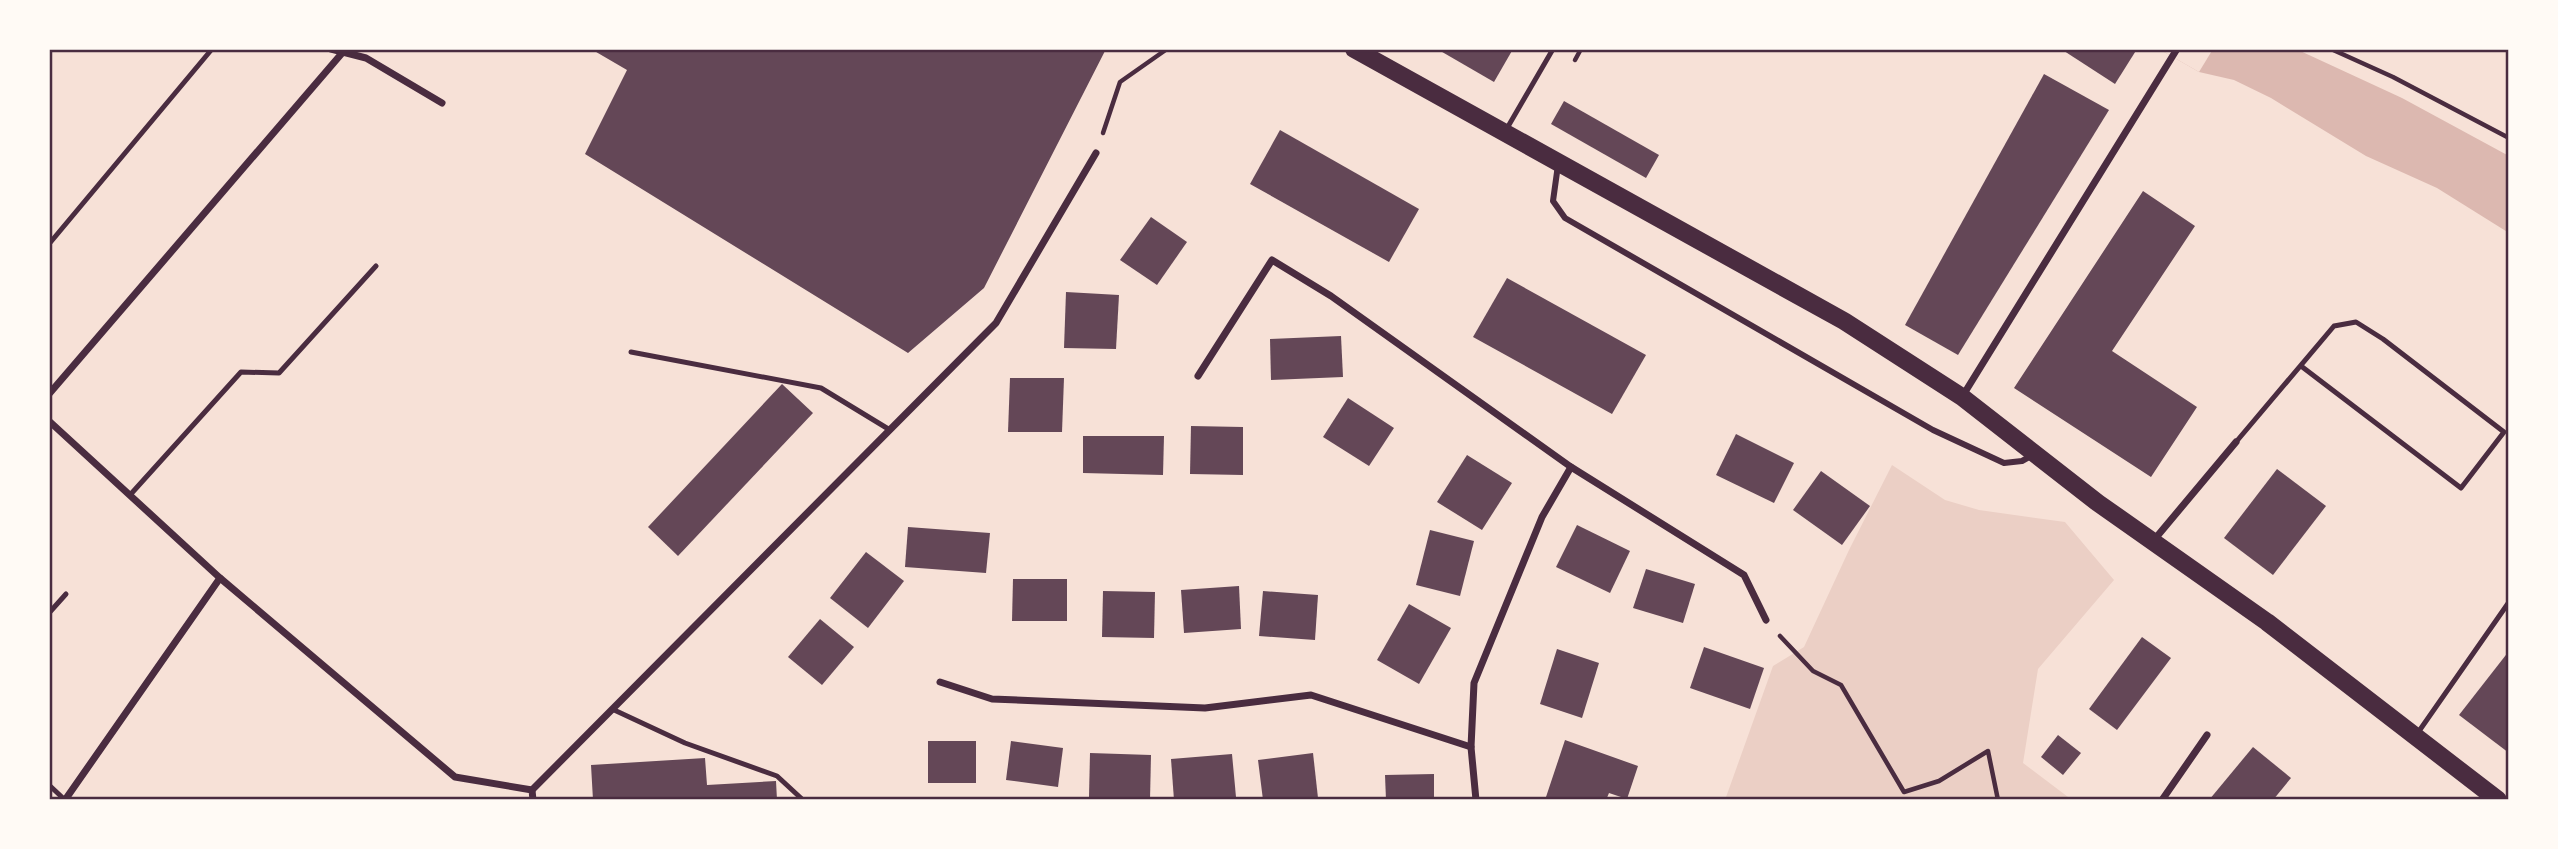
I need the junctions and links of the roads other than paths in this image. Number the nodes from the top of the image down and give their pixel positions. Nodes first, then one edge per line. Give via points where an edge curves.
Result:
1 (212, 49) edge
2 (331, 49) edge
3 (369, 49) edge
4 (1354, 49) edge
5 (1553, 49) edge
6 (2177, 49) edge
7 (343, 52) junction
8 (366, 58) junction
9 (442, 103) dead end
10 (1504, 133) junction
11 (1096, 153) road end
12 (1558, 163) junction
13 (49, 244) edge
14 (376, 266) dead end
15 (631, 352) dead end
16 (2301, 366) junction
17 (1198, 376) dead end
18 (49, 394) edge
19 (1962, 397) junction
20 (49, 421) edge
21 (890, 430) junction
22 (2236, 442) joint
23 (2034, 454) junction
24 (1571, 467) junction
25 (130, 495) junction
26 (2154, 540) junction
27 (220, 578) junction
28 (66, 594) dead end
29 (2509, 602) edge
30 (49, 613) edge
31 (1766, 620) road end
32 (940, 682) dead end
33 (612, 709) junction
34 (2207, 735) dead end
35 (2415, 737) junction
36 (1471, 747) junction
37 (49, 785) edge
38 (532, 790) junction
39 (65, 800) edge
40 (533, 800) edge
41 (803, 800) edge
42 (1476, 800) edge
43 (2162, 800) edge
44 (2498, 800) edge

1 - 13 lane
2 - 7 street
3 - 8 street
4 - 10 main road
5 - 10 lane
6 - 19 street
7 - 8 street
7 - 18 street
8 - 9 street
10 - 12 main road
11 - 21 street via 996,323
12 - 19 main road via 1843,321
12 - 23 street via 1553,201 1565,218 1933,430 2004,463
14 - 25 lane via 279,373 241,372
15 - 21 lane via 821,388
16 - 16 lane via 2334,326 2356,322 2504,432 2461,488
16 - 22 lane
17 - 24 street via 1272,260 1331,296
19 - 23 main road
20 - 25 street
21 - 33 street
22 - 26 street
23 - 26 main road
24 - 31 street via 1744,575
24 - 36 street via 1542,517 1474,683
25 - 27 street
26 - 35 main road
27 - 38 street via 455,777
27 - 39 street
28 - 30 lane
29 - 35 lane
32 - 36 street via 992,699 1205,708 1311,695
33 - 38 street
33 - 41 lane via 685,743 777,776
34 - 43 street
35 - 44 main road
36 - 42 street
37 - 39 lane
38 - 40 street

